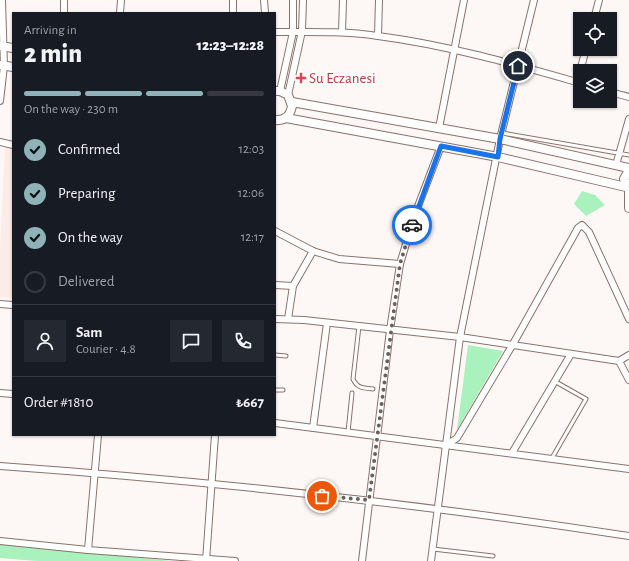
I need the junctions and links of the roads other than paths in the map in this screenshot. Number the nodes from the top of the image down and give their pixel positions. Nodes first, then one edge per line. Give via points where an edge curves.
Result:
1 (2, 0) edge
2 (64, 0) edge
3 (121, 0) edge
4 (233, 0) edge
5 (264, 0) edge
6 (293, 0) edge
7 (303, 0) edge
8 (342, 0) edge
9 (379, 0) edge
10 (464, 0) edge
11 (534, 0) edge
12 (599, 0) edge
13 (64, 12) edge
14 (120, 12) edge
15 (233, 12) edge
16 (265, 12) edge
17 (596, 12) edge
18 (302, 31) junction
19 (276, 32) edge
20 (293, 32) junction
21 (342, 32) junction
22 (378, 36) junction
23 (2, 46) edge
24 (12, 48) edge
25 (455, 48) junction
26 (2, 65) edge
27 (518, 66) junction
28 (12, 67) edge
29 (573, 81) edge
30 (277, 91) edge
31 (617, 94) edge
32 (629, 97) edge
33 (290, 98) junction
34 (0, 101) edge
35 (286, 118) junction
36 (629, 119) edge
37 (276, 120) edge
38 (439, 128) junction
39 (501, 136) junction
40 (0, 142) edge
41 (12, 144) edge
42 (441, 146) junction
43 (620, 154) junction
44 (629, 155) edge
45 (498, 157) junction
46 (616, 165) junction
47 (629, 169) edge
48 (628, 190) edge
49 (629, 208) edge
50 (276, 232) edge
51 (312, 251) junction
52 (400, 264) junction
53 (276, 285) edge
54 (293, 286) junction
55 (0, 304) edge
56 (12, 305) edge
57 (276, 319) edge
58 (288, 319) junction
59 (629, 319) edge
60 (327, 323) junction
61 (359, 326) junction
62 (390, 330) junction
63 (460, 337) junction
64 (513, 344) junction
65 (571, 354) junction
66 (276, 355) edge
67 (629, 355) edge
68 (286, 356) dead end
69 (619, 361) junction
70 (629, 380) edge
71 (556, 382) junction
72 (373, 389) dead end
73 (276, 390) edge
74 (283, 390) dead end
75 (0, 393) edge
76 (352, 393) dead end
77 (12, 394) edge
78 (276, 423) edge
79 (313, 428) junction
80 (348, 432) junction
81 (98, 436) edge
82 (215, 436) edge
83 (377, 436) junction
84 (446, 446) junction
85 (512, 453) junction
86 (552, 458) junction
87 (0, 466) edge
88 (629, 469) edge
89 (95, 473) junction
90 (213, 485) junction
91 (369, 500) junction
92 (438, 508) junction
93 (629, 536) edge
94 (0, 541) edge
95 (433, 549) junction
96 (88, 550) junction
97 (492, 556) dead end
98 (206, 559) edge
99 (235, 561) edge
100 (362, 561) edge
101 (431, 561) edge

1 - 23 street
2 - 13 street
3 - 14 street
4 - 15 street
5 - 16 street
6 - 20 street
7 - 18 street
8 - 21 street
9 - 22 street
10 - 25 street
11 - 27 street
12 - 17 street
18 - 20 street
18 - 21 street
18 - 33 street
19 - 20 street
20 - 30 street
21 - 22 street
22 - 25 street
23 - 24 street
23 - 26 street
25 - 27 street
25 - 38 street
26 - 28 street
26 - 34 street
27 - 29 street
27 - 39 street
30 - 33 street
31 - 32 street
33 - 35 street via 292,111
33 - 38 street
35 - 37 street
35 - 42 street
36 - 43 street
38 - 39 street
39 - 43 lane
39 - 45 street
39 - 46 street
40 - 41 street
42 - 45 street
42 - 52 street via 415,214
43 - 44 lane
43 - 46 street
45 - 48 street
45 - 63 street
46 - 47 street
47 - 48 street via 624,179
48 - 49 street
50 - 51 street
51 - 52 street via 338,259
51 - 54 street
52 - 62 street
53 - 54 street
54 - 58 street
55 - 56 street
57 - 58 street
58 - 60 street
59 - 64 street via 589,232 582,225
60 - 61 street
60 - 79 street
61 - 62 street
61 - 72 lane via 353,379 361,388
62 - 63 street
62 - 83 street
63 - 64 street
63 - 84 street
64 - 65 street
64 - 84 street via 457,438
65 - 69 street
65 - 71 street
66 - 68 lane
67 - 69 street
69 - 70 street
71 - 85 street
71 - 86 lane via 586,399
73 - 74 lane
75 - 77 street
76 - 80 lane
78 - 79 street
79 - 80 street
80 - 83 street
81 - 89 street
82 - 90 street
83 - 84 street
83 - 91 street
84 - 85 street
84 - 92 street
85 - 86 street
86 - 88 street
87 - 89 street
89 - 90 street
89 - 96 street
90 - 91 street
90 - 98 street
91 - 92 street
91 - 100 street
92 - 93 street
92 - 95 street
94 - 96 street
95 - 97 lane
95 - 101 street
96 - 98 street
98 - 99 street

